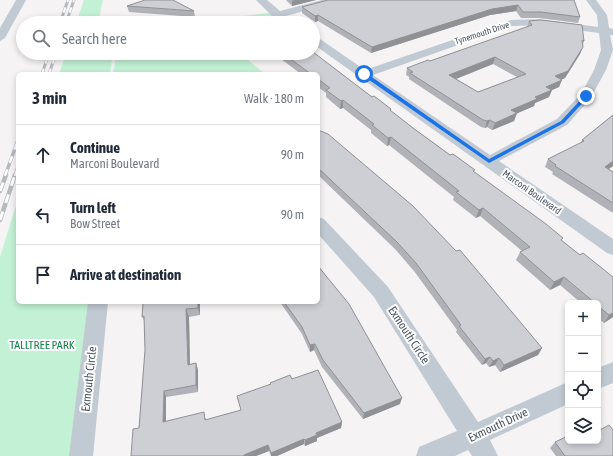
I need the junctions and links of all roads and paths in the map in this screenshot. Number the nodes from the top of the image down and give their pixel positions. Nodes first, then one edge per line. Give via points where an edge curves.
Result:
1 (20, 0) edge
2 (261, 0) edge
3 (333, 0) edge
4 (591, 0) edge
5 (277, 15) joint
6 (609, 31) edge
7 (0, 38) edge
8 (320, 45) edge
9 (364, 74) junction
10 (489, 161) junction
11 (320, 225) edge
12 (613, 248) edge
13 (98, 304) edge
14 (613, 372) edge
15 (601, 378) edge
16 (565, 394) edge
17 (474, 436) junction
18 (81, 456) edge
19 (428, 456) edge
20 (486, 456) edge

1 - 7 street
2 - 5 street
3 - 5 street
4 - 6 street
6 - 9 street, Tynemouth Drive via 539,22 511,23
6 - 10 street via 607,50 600,70 586,96 562,122
8 - 9 street, Marconi Boulevard
9 - 10 street, Marconi Boulevard
10 - 12 street, Marconi Boulevard
11 - 17 street, Exmouth Circle via 381,292
13 - 18 street, Exmouth Circle
14 - 15 street
16 - 17 street, Exmouth Drive
17 - 19 street, Exmouth Drive
17 - 20 street, Exmouth Circle

